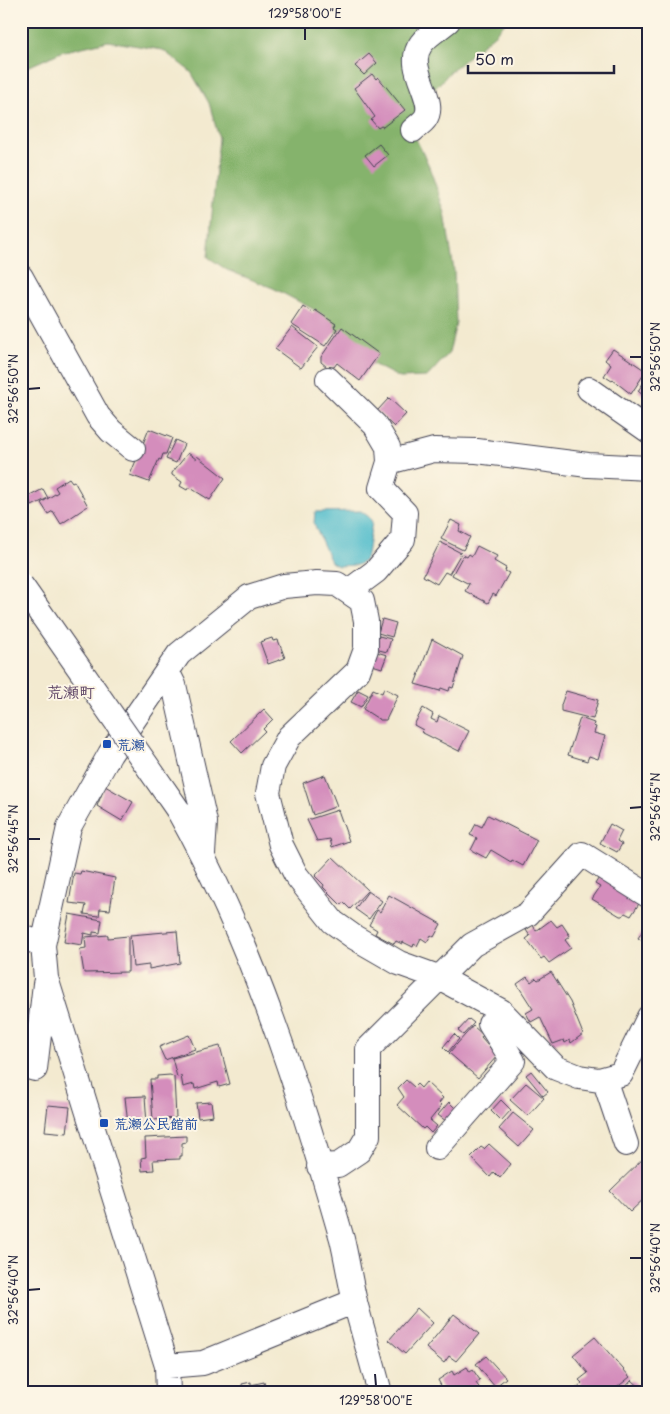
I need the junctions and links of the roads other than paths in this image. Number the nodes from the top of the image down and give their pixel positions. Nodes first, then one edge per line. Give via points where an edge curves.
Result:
1 (448, 21) edge
2 (413, 130) dead end
3 (21, 278) edge
4 (328, 379) dead end
5 (589, 389) dead end
6 (649, 432) edge
7 (133, 449) dead end
8 (389, 462) junction
9 (649, 468) edge
10 (21, 585) edge
11 (349, 591) junction
12 (168, 673) junction
13 (203, 854) junction
14 (649, 896) edge
15 (21, 936) edge
16 (43, 945) junction
17 (438, 977) junction
18 (46, 978) junction
19 (501, 1012) junction
20 (649, 1017) edge
21 (21, 1065) edge
22 (604, 1079) junction
23 (626, 1144) dead end
24 (437, 1148) dead end
25 (319, 1166) junction
26 (355, 1301) junction
27 (167, 1366) junction
28 (168, 1393) edge
29 (380, 1393) edge

1 - 2 street via 421,44 417,53 417,72 428,112
3 - 7 street via 98,416
4 - 8 street via 375,425 388,447
5 - 6 street
8 - 9 street via 434,450 477,451 588,465
8 - 11 street via 381,488 405,513 403,539 376,572
10 - 13 street, bridge via 178,810
11 - 12 street via 337,584 317,583 284,586 248,597 179,654
11 - 17 street via 362,601 366,621 366,650 358,671 290,736 273,766 268,793 282,845 296,875 333,922 399,963
12 - 13 street via 174,685 205,822
12 - 16 street via 110,754 69,827
13 - 25 street via 273,1020
14 - 17 street via 582,854 528,914 472,945
15 - 16 street
16 - 18 street
17 - 19 street
17 - 25 street via 368,1049 368,1136 359,1151 338,1165
18 - 21 street via 35,1069
18 - 27 street
19 - 22 street via 556,1068 579,1078
19 - 24 street via 490,1024 513,1061
20 - 22 street via 620,1074
22 - 23 street
25 - 26 street via 342,1241
26 - 27 street via 203,1363
26 - 29 street
27 - 28 street

